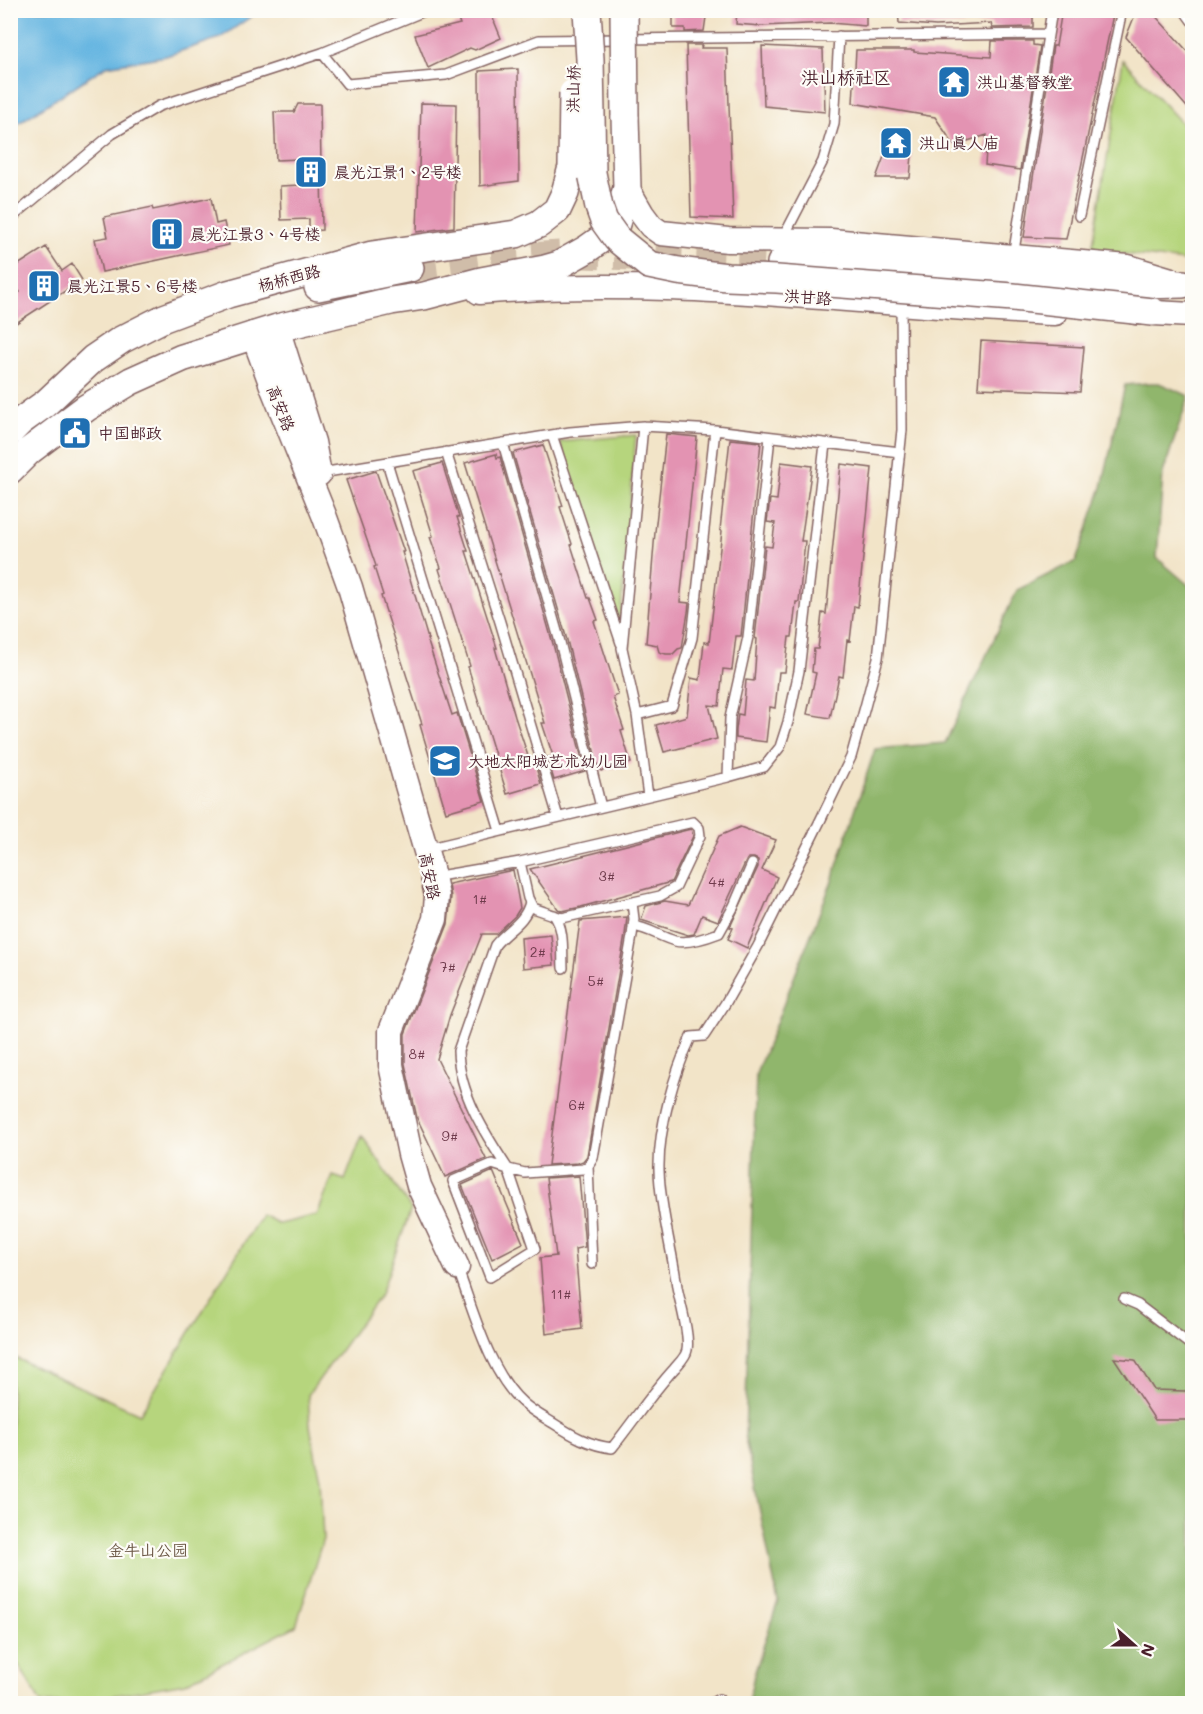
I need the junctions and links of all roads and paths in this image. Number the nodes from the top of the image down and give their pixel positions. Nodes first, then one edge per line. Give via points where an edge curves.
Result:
1 (427, 10) edge
2 (574, 10) edge
3 (587, 10) edge
4 (624, 10) edge
5 (1052, 10) edge
6 (1122, 10) edge
7 (1184, 10) edge
8 (1192, 21) edge
9 (1048, 34) junction
10 (840, 36) junction
11 (322, 52) junction
12 (572, 167) joint
13 (627, 188) junction
14 (1079, 216) dead end
15 (10, 219) edge
16 (688, 237) junction
17 (782, 251) junction
18 (1013, 257) junction
19 (410, 268) tunnel mouth
20 (1188, 284) edge
21 (664, 288) junction
22 (424, 296) junction
23 (901, 303) junction
24 (1153, 312) junction
25 (1192, 315) edge
26 (265, 331) junction
27 (46, 403) junction
28 (644, 426) junction
29 (715, 430) junction
30 (10, 432) edge
31 (552, 435) junction
32 (770, 437) junction
33 (503, 443) junction
34 (825, 444) junction
35 (446, 452) junction
36 (900, 452) junction
37 (387, 462) junction
38 (10, 470) edge
39 (319, 473) junction
40 (324, 515) junction
41 (622, 648) junction
42 (637, 715) junction
43 (728, 777) junction
44 (648, 796) junction
45 (601, 807) junction
46 (558, 817) junction
47 (500, 831) junction
48 (426, 849) junction
49 (520, 862) junction
50 (752, 864) dead end
51 (433, 877) junction
52 (530, 902) junction
53 (632, 903) junction
54 (554, 915) junction
55 (633, 926) junction
56 (563, 968) dead end
57 (588, 1166) junction
58 (508, 1169) junction
59 (592, 1264) dead end
60 (457, 1267) joint
61 (1124, 1299) dead end
62 (1192, 1346) edge

1 - 11 lane
2 - 12 main road, 洪山桥, bridge
3 - 24 main road, bridge via 592,173 599,207 616,239 649,265 727,277 1001,296
4 - 13 main road, bridge
5 - 9 lane
6 - 14 lane
7 - 8 lane
9 - 10 lane
9 - 18 lane
10 - 11 lane via 539,40 446,75 347,84
10 - 17 lane via 832,132
11 - 15 lane via 159,106 112,134
12 - 27 main road, 杨桥西路 via 557,210 539,224 516,234 372,255 228,294 164,318 121,340 93,358
13 - 16 main road via 651,226 661,233
13 - 22 main road via 614,230 559,265
16 - 17 main road
16 - 21 main road via 661,245 654,264 656,278
17 - 18 main road via 831,241
17 - 20 main road via 1138,285
18 - 20 main road via 1128,267
19 - 27 main road via 250,303 138,344
21 - 22 main road, 洪甘路 via 570,287
21 - 23 main road, 洪甘路
22 - 26 main road
23 - 24 main road, 洪甘路 via 1049,313
23 - 36 lane
24 - 25 main road, 洪甘路
26 - 38 main road via 182,358 131,381 86,408
26 - 39 main road, 高安路 via 313,442
26 - 40 main road, 高安路 via 274,391
27 - 30 main road, 杨桥西路
28 - 29 lane
28 - 31 lane
28 - 41 lane
29 - 32 lane
29 - 42 lane via 692,638 672,706
31 - 33 lane
31 - 41 lane
32 - 34 lane
32 - 43 lane via 748,637 730,718
33 - 35 lane
33 - 45 lane via 560,642
34 - 36 lane
34 - 43 lane via 799,671 788,722 780,747 764,767
35 - 37 lane
35 - 46 lane
36 - 60 lane via 878,658 851,757 758,946 725,1004 704,1036 691,1037 664,1122 659,1151 662,1206 687,1351 612,1448 592,1445 523,1403 512,1390 490,1353
37 - 39 lane
37 - 47 lane
39 - 40 main road, 高安路
40 - 48 main road, 高安路 via 350,587
41 - 42 lane
42 - 44 lane
43 - 44 lane
44 - 45 lane
45 - 46 lane
46 - 47 lane
47 - 48 lane
48 - 51 main road, 高安路
49 - 51 lane
49 - 52 lane
49 - 53 lane via 693,822 700,836 676,887
50 - 55 lane via 718,933 676,941
51 - 60 main road, 高安路 via 437,896 435,920 391,1031 391,1065 419,1186
52 - 54 lane via 533,908
52 - 58 lane via 527,914 495,945 458,1051 458,1066 476,1115
53 - 54 lane via 562,918
53 - 55 lane
54 - 56 lane via 560,922
55 - 57 lane via 597,1138
57 - 58 lane via 549,1173
57 - 59 lane
58 - 58 lane via 492,1164 453,1181 490,1277 535,1249
61 - 62 lane via 1138,1305

